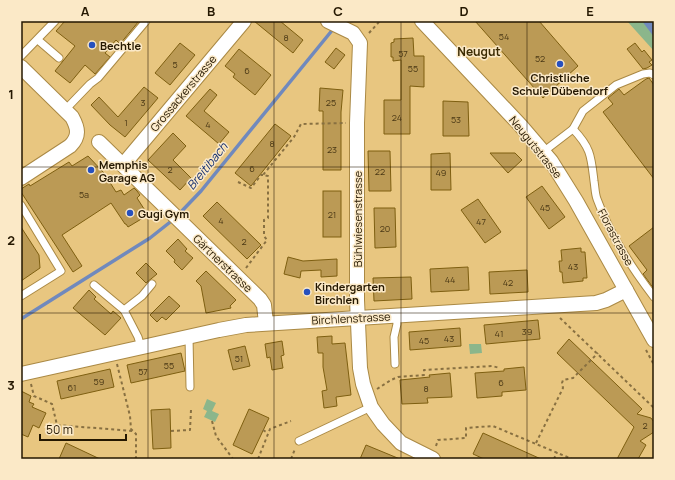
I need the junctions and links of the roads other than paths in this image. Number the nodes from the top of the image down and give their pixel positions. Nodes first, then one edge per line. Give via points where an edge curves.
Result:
1 (146, 21) edge
2 (244, 21) edge
3 (427, 23) edge
4 (53, 24) edge
5 (334, 24) edge
6 (38, 40) junction
7 (21, 56) edge
8 (59, 58) dead end
9 (21, 67) edge
10 (654, 75) edge
11 (65, 110) junction
12 (573, 129) junction
13 (99, 142) dead end
14 (544, 152) junction
15 (123, 164) junction
16 (21, 178) edge
17 (21, 205) edge
18 (152, 284) dead end
19 (94, 285) dead end
20 (626, 290) junction
21 (21, 296) edge
22 (654, 297) edge
23 (124, 310) junction
24 (396, 315) junction
25 (358, 317) junction
26 (266, 323) junction
27 (189, 336) junction
28 (654, 340) edge
29 (141, 348) junction
30 (395, 364) dead end
31 (25, 374) edge
32 (190, 386) dead end
33 (368, 401) junction
34 (299, 441) dead end
35 (432, 458) edge

1 - 11 lane via 98,78
2 - 15 street, Grossackerstrasse
3 - 14 street, Neugutstrasse
4 - 6 lane
5 - 25 street, Bühlwiesenstrasse via 353,33 360,43 357,123
6 - 7 lane
6 - 8 lane
9 - 11 street
10 - 12 lane via 643,74 616,85 583,111
11 - 16 street via 77,127 78,133 74,142
12 - 14 lane
12 - 22 lane, Florastrasse via 584,140 591,158 596,196 602,214 621,251
13 - 15 street, Gärtnerstrasse
14 - 20 street, Neugutstrasse via 568,188
15 - 26 street, Gärtnerstrasse via 260,299 264,305
17 - 21 lane via 61,271
18 - 23 lane
19 - 23 lane
20 - 24 street, Birchlenstrasse via 596,303
20 - 28 street
23 - 29 lane
24 - 25 street, Birchlenstrasse
24 - 30 lane
25 - 26 street, Birchlenstrasse
25 - 33 street, Bühlwiesenstrasse via 360,368
26 - 27 street, Birchlenstrasse
27 - 29 street, Birchlenstrasse
27 - 32 lane
29 - 31 street, Birchlenstrasse
33 - 34 lane
33 - 35 street, Bühlwiesenstrasse via 383,424 401,443

